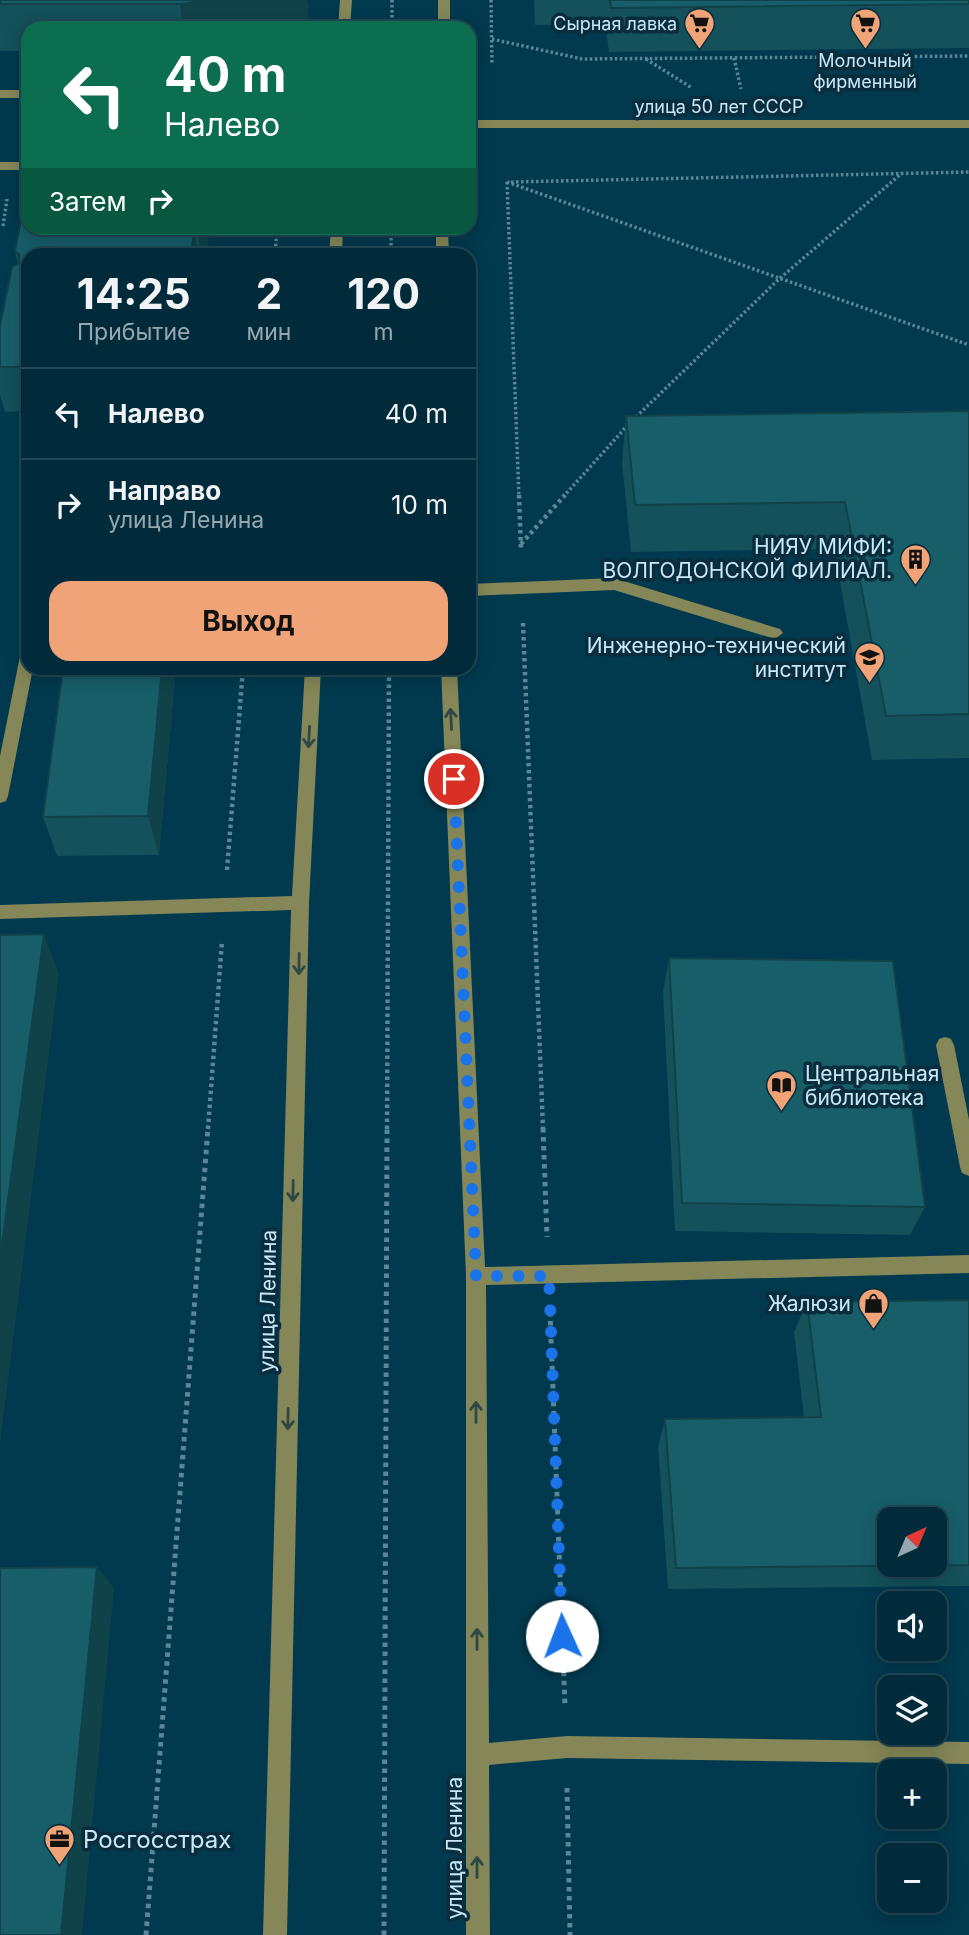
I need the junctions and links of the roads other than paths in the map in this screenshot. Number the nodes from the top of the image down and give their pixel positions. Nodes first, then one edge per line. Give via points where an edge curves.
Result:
1 (346, 0) edge
2 (444, 0) edge
3 (344, 21) edge
4 (444, 21) edge
5 (0, 94) edge
6 (21, 94) edge
7 (476, 124) edge
8 (969, 124) edge
9 (0, 166) edge
10 (21, 166) edge
11 (476, 590) edge
12 (775, 633) dead end
13 (24, 675) edge
14 (313, 675) edge
15 (449, 675) edge
16 (0, 796) edge
17 (300, 903) junction
18 (0, 912) edge
19 (945, 1045) dead end
20 (969, 1167) edge
21 (969, 1264) edge
22 (476, 1276) junction
23 (969, 1754) edge
24 (477, 1755) junction
25 (275, 1935) edge
26 (478, 1935) edge

1 - 3 street
2 - 4 street
5 - 6 street
7 - 8 street, улица 50 лет СССР
9 - 10 street
11 - 12 street via 614,584
13 - 16 street
14 -> 17 street, улица Ленина
22 -> 15 street, улица Ленина
17 - 18 street
17 -> 25 street, улица Ленина
19 - 20 street
21 - 22 street
24 -> 22 street, улица Ленина
23 - 24 street via 566,1747
26 -> 24 street, улица Ленина

